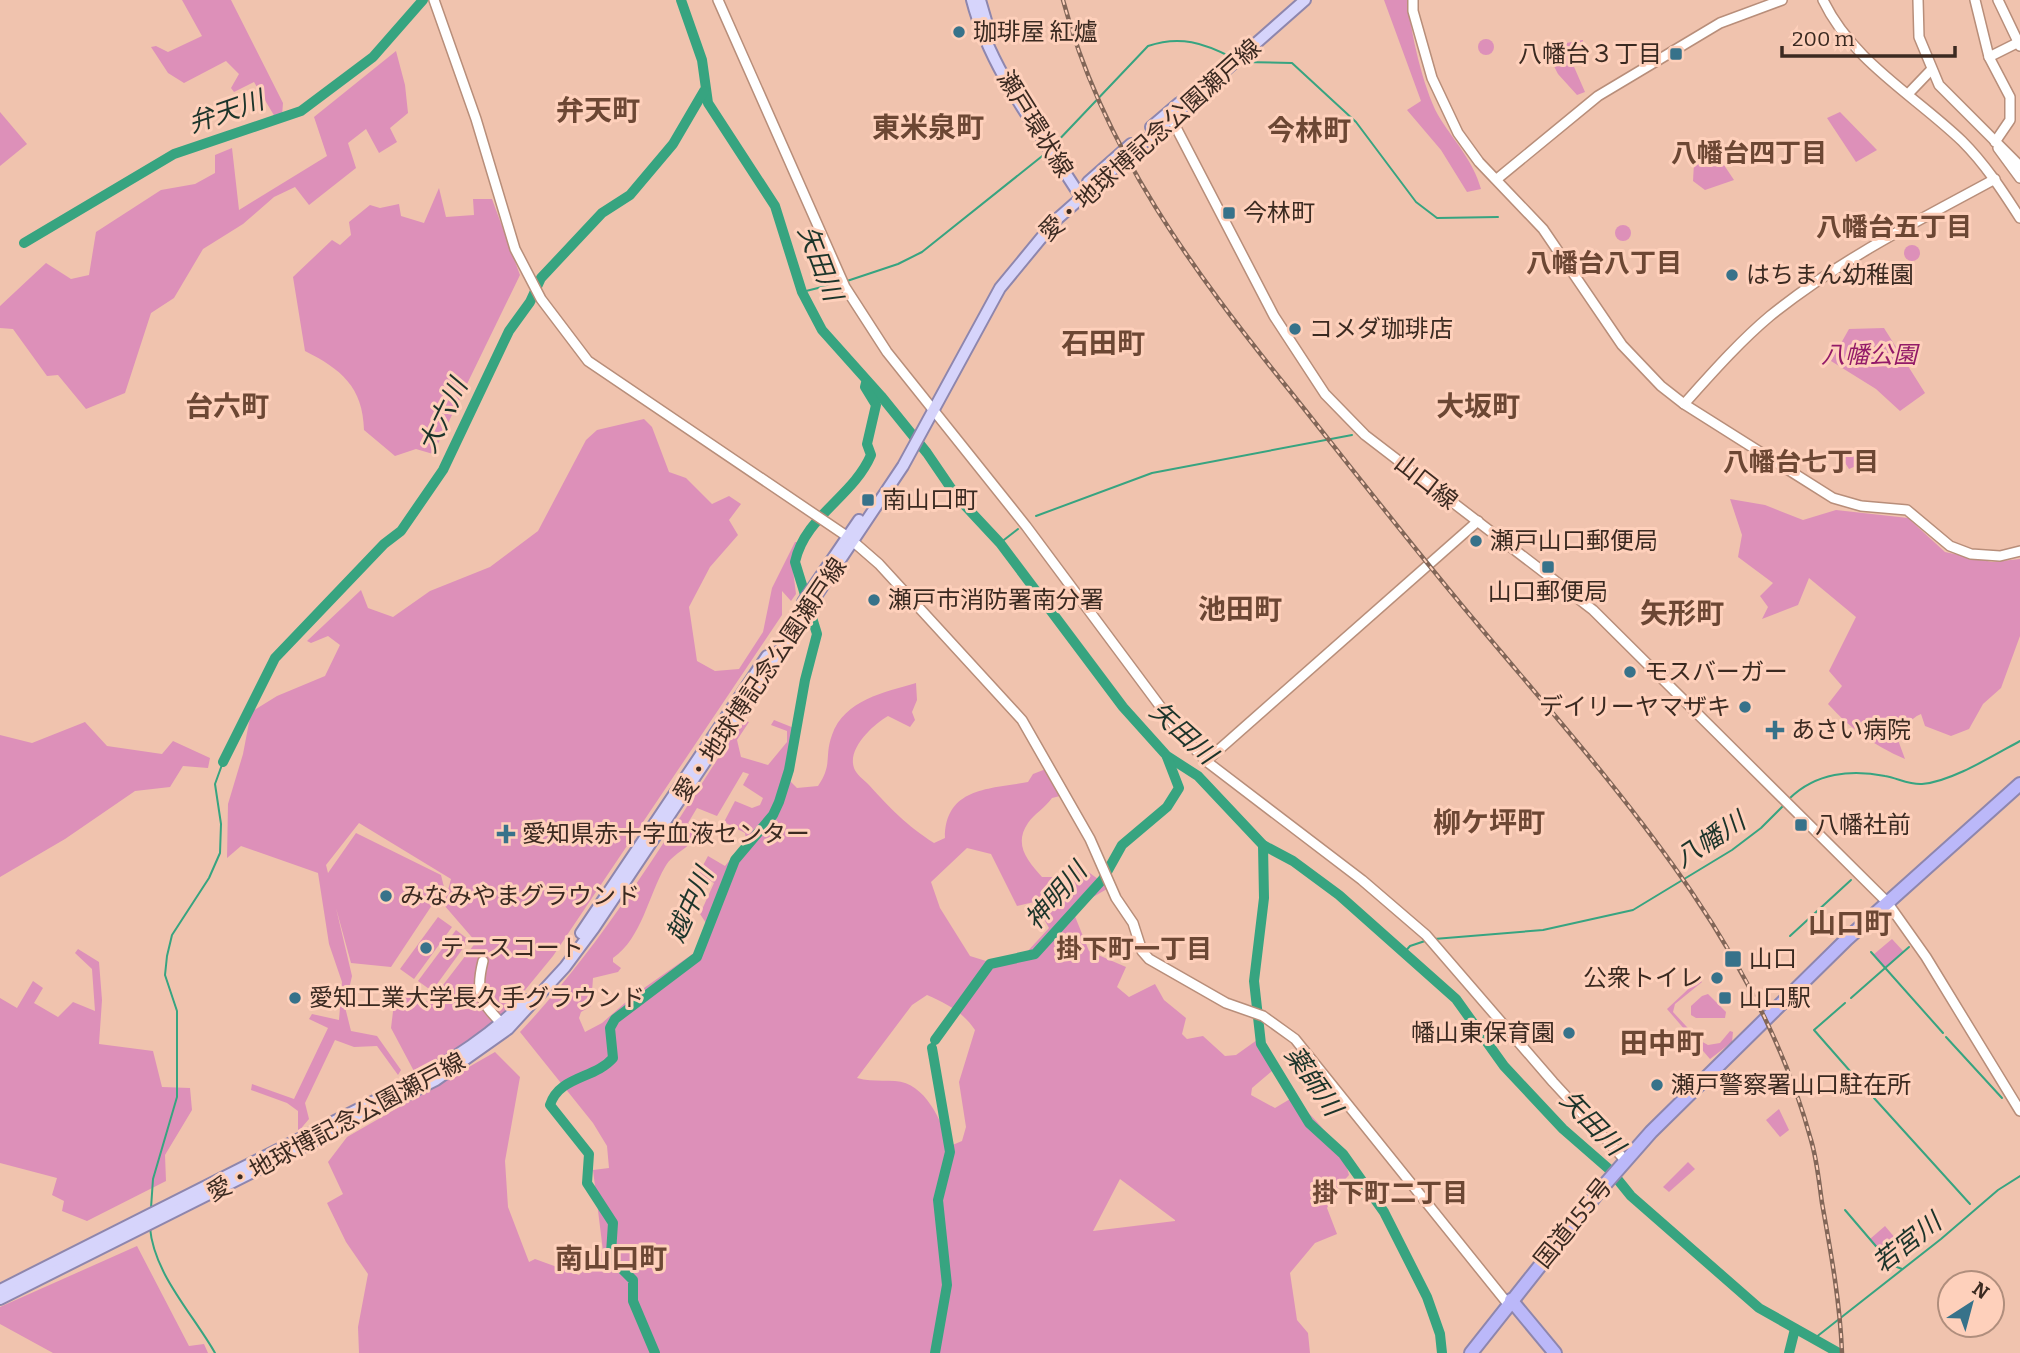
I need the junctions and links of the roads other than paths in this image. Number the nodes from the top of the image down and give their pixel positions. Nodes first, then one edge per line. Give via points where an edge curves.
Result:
1 (434, 0) edge
2 (718, 0) edge
3 (972, 0) edge
4 (980, 0) edge
5 (1295, 0) edge
6 (1305, 0) edge
7 (1413, 0) edge
8 (1782, 0) edge
9 (1823, 0) edge
10 (1918, 0) edge
11 (1975, 0) edge
12 (1998, 0) edge
13 (2019, 45) edge
14 (1989, 57) junction
15 (1931, 70) junction
16 (1908, 94) junction
17 (1170, 116) junction
18 (1995, 142) junction
19 (2020, 166) edge
20 (2020, 178) edge
21 (1497, 179) junction
22 (1995, 179) junction
23 (1081, 191) junction
24 (2020, 218) edge
25 (1684, 404) junction
26 (931, 411) junction
27 (1478, 521) junction
28 (851, 540) junction
29 (2020, 551) edge
30 (798, 617) junction
31 (1206, 761) junction
32 (2020, 784) edge
33 (1887, 902) junction
34 (482, 961) dead end
35 (502, 1024) junction
36 (2020, 1111) edge
37 (1624, 1161) junction
38 (224, 1181) junction
39 (140, 1224) junction
40 (0, 1290) edge
41 (0, 1299) edge
42 (1510, 1302) junction
43 (1471, 1353) edge
44 (1547, 1353) edge
45 (1555, 1353) edge

1 - 28 street via 515,249 539,296 588,360
2 - 26 street via 843,282
3 - 23 main road, 瀬戸環状線 via 997,62
4 - 23 main road, 瀬戸環状線 via 1007,69
5 - 17 main road, 愛・地球博記念公園瀬戸線
6 - 17 main road, 愛・地球博記念公園瀬戸線
7 - 21 street via 1444,107 1479,162
8 - 21 street via 1720,23 1598,96
9 - 16 street via 1847,40
10 - 15 street via 1919,37
11 - 14 street
12 - 13 street
13 - 14 street
14 - 18 street via 2012,108 2010,120
15 - 16 street
15 - 18 street via 1952,101
16 - 22 street via 1961,140
17 - 23 main road, 愛・地球博記念公園瀬戸線
17 - 27 street, 山口線 via 1274,316 1310,374 1365,435
18 - 19 street
18 - 20 street
21 - 25 street via 1553,242 1632,359
22 - 24 street
22 - 25 street via 1819,279 1762,323
23 - 26 main road, 愛・地球博記念公園瀬戸線 via 1042,224 997,281
25 - 29 street via 1833,498 1907,510 1950,546 1971,554 2000,556
26 - 28 main road, 愛・地球博記念公園瀬戸線
26 - 31 street via 1026,526 1180,733
27 - 31 street
27 - 33 street, 山口線 via 1593,610
28 - 30 main road, 愛・地球博記念公園瀬戸線
28 - 42 street via 879,564 1022,720 1090,839 1116,898 1133,923 1142,951 1215,997 1263,1016 1295,1039
30 - 35 main road, 愛・地球博記念公園瀬戸線 via 567,953
30 - 38 main road, 愛・地球博記念公園瀬戸線 via 594,928 508,1029 436,1080
31 - 37 street via 1362,880 1431,941
32 - 33 highway, 国道155号
33 - 36 street, 山口線
33 - 37 highway, 国道155号
34 - 35 street via 479,995
35 - 38 main road, 愛・地球博記念公園瀬戸線 via 410,1083
37 - 42 highway, 国道155号
38 - 39 main road, 愛・地球博記念公園瀬戸線
39 - 40 main road, 愛・地球博記念公園瀬戸線
39 - 41 main road, 愛・地球博記念公園瀬戸線
42 - 43 highway, 国道155号
42 - 44 highway
42 - 45 highway

